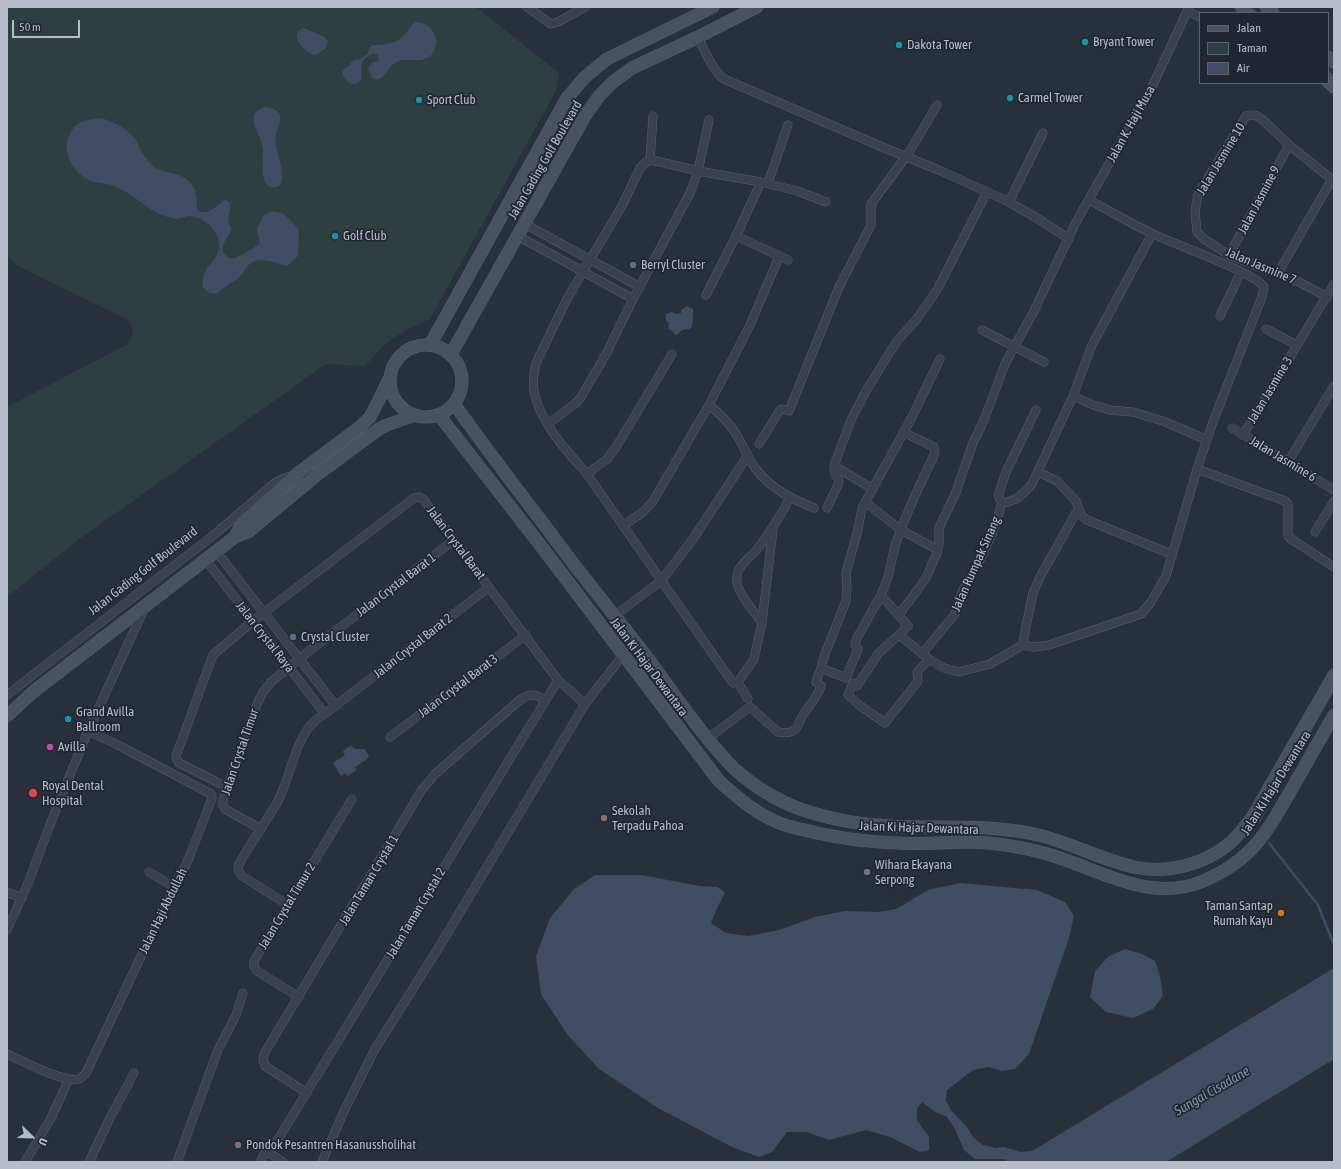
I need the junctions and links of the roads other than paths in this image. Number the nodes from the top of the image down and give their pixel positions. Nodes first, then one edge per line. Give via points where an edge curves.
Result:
1 (527, 7) edge
2 (585, 7) edge
3 (713, 7) edge
4 (757, 7) edge
5 (1188, 9) edge
6 (1199, 16) edge
7 (698, 37) junction
8 (937, 105) dead end
9 (653, 116) dead end
10 (709, 120) dead end
11 (788, 125) dead end
12 (1043, 133) dead end
13 (1289, 145) junction
14 (906, 157) junction
15 (650, 161) junction
16 (698, 171) junction
17 (1333, 180) edge
18 (765, 182) junction
19 (987, 192) junction
20 (1089, 200) junction
21 (826, 202) dead end
22 (1009, 202) junction
23 (524, 224) junction
24 (1197, 232) joint
25 (1152, 234) junction
26 (518, 236) junction
27 (736, 236) junction
28 (1069, 240) junction
29 (1230, 254) junction
30 (779, 257) junction
31 (590, 260) junction
32 (788, 260) dead end
33 (583, 271) junction
34 (1241, 272) junction
35 (1278, 274) junction
36 (1334, 284) edge
37 (640, 287) junction
38 (706, 295) dead end
39 (1327, 296) junction
40 (633, 299) junction
41 (1220, 316) dead end
42 (1266, 329) dead end
43 (982, 330) dead end
44 (430, 345) junction
45 (1297, 345) junction
46 (1014, 346) junction
47 (451, 354) junction
48 (672, 354) dead end
49 (940, 359) dead end
50 (1044, 362) dead end
51 (390, 377) junction
52 (1334, 386) edge
53 (1073, 396) junction
54 (454, 404) junction
55 (709, 405) junction
56 (1036, 410) dead end
57 (415, 415) junction
58 (439, 415) junction
59 (548, 424) junction
60 (1232, 428) dead end
61 (903, 432) junction
62 (1243, 435) junction
63 (1207, 440) junction
64 (759, 444) dead end
65 (748, 455) junction
66 (1288, 462) junction
67 (834, 466) junction
68 (1196, 469) junction
69 (1038, 472) junction
70 (297, 474) junction
71 (318, 474) junction
72 (587, 474) junction
73 (873, 489) junction
74 (1334, 490) edge
75 (790, 498) junction
76 (1334, 500) edge
77 (865, 502) junction
78 (1002, 503) junction
79 (814, 508) dead end
80 (827, 508) dead end
81 (1078, 509) junction
82 (623, 526) junction
83 (773, 528) junction
84 (901, 530) junction
85 (1315, 532) dead end
86 (235, 536) junction
87 (454, 540) junction
88 (938, 550) junction
89 (216, 551) junction
90 (1171, 554) junction
91 (205, 559) junction
92 (1334, 567) edge
93 (661, 581) junction
94 (489, 587) junction
95 (881, 595) junction
96 (146, 605) junction
97 (264, 613) junction
98 (899, 614) junction
99 (614, 616) junction
100 (253, 621) junction
101 (762, 622) junction
102 (526, 635) junction
103 (899, 635) junction
104 (1023, 645) junction
105 (922, 654) junction
106 (623, 655) junction
107 (299, 659) junction
108 (928, 659) junction
109 (289, 667) junction
110 (821, 668) junction
111 (1334, 675) edge
112 (846, 678) junction
113 (558, 680) junction
114 (738, 682) junction
115 (853, 684) junction
116 (7, 695) edge
117 (748, 699) dead end
118 (545, 700) junction
119 (585, 704) junction
120 (336, 706) junction
121 (326, 714) junction
122 (1334, 715) edge
123 (7, 716) edge
124 (88, 731) junction
125 (390, 737) dead end
126 (707, 739) junction
127 (1273, 780) junction
128 (227, 787) junction
129 (1292, 789) junction
130 (352, 799) dead end
131 (261, 829) junction
132 (149, 872) dead end
133 (174, 887) junction
134 (7, 892) edge
135 (22, 898) junction
136 (288, 905) junction
137 (7, 930) edge
138 (243, 993) dead end
139 (299, 997) junction
140 (7, 1054) edge
141 (134, 1073) dead end
142 (69, 1079) junction
143 (307, 1093) junction
144 (274, 1146) dead end
145 (25, 1162) edge
146 (89, 1162) edge
147 (177, 1162) edge
148 (260, 1162) edge
149 (283, 1162) edge
150 (322, 1162) edge

1 - 2 street via 551,24
3 - 44 street, Jalan Gading Golf Boulevard via 606,59 585,77 567,98
4 - 7 street, Jalan Gading Golf Boulevard
5 - 6 street
5 - 20 street, Jalan K. Haji Musa via 1152,87
7 - 14 street via 708,57 724,79
7 - 23 street, Jalan Gading Golf Boulevard via 632,68 599,96
8 - 14 street
9 - 15 street
10 - 16 street
11 - 18 street
12 - 22 street
13 - 17 street
13 - 24 street, Jalan Jasmine 10 via 1263,120 1257,116 1246,116 1198,194 1195,212
13 - 29 street, Jalan Jasmine 9
14 - 19 street
14 - 64 street via 871,204 871,225 839,287 789,411 780,410
15 - 16 street
15 - 31 street via 640,168 623,204
16 - 18 street
16 - 37 street via 690,193
17 - 35 street
18 - 21 street
18 - 27 street
19 - 22 street
19 - 67 street via 937,290 897,341 866,391 851,420
20 - 25 street
20 - 28 street, Jalan K. Haji Musa
22 - 28 street
23 - 26 street, Jalan Gading Golf Boulevard
23 - 31 street
24 - 29 street, Jalan Jasmine 7
25 - 34 street
25 - 53 street via 1092,345
26 - 33 street
26 - 47 street, Jalan Gading Golf Boulevard
27 - 30 street
27 - 38 street
28 - 46 street, Jalan K. Haji Musa
29 - 35 street, Jalan Jasmine 7
30 - 32 street
30 - 55 street via 750,325
31 - 33 street
31 - 37 street
33 - 40 street
33 - 59 street via 536,363 534,389 537,402
34 - 41 street
34 - 63 street via 1259,282 1264,290
35 - 39 street, Jalan Jasmine 7
36 - 39 street, Jalan Jasmine 3
37 - 40 street
39 - 45 street, Jalan Jasmine 3
40 - 59 street via 585,391 576,403
42 - 45 street, Jalan Jasmine 3
43 - 46 street
44 - 47 street via 438,346
44 - 51 street via 408,350 393,366
45 - 62 street, Jalan Jasmine 3
46 - 50 street
46 - 88 street, Jalan K. Haji Musa via 973,443 956,492 939,528
47 - 54 street via 458,363 462,378 460,395
48 - 72 street via 616,447 607,459
49 - 61 street
51 - 57 street via 391,389 396,400 404,410
51 - 70 street, Jalan Gading Golf Boulevard via 370,417
52 - 66 street
53 - 63 street via 1110,410 1133,412 1163,421
53 - 69 street
54 - 58 street
54 - 99 street, Jalan Ki Hajar Dewantara
55 - 65 street via 728,422
55 - 82 street via 653,501 643,512
56 - 78 street, Jalan Rumpak Sinang via 999,493
57 - 58 street
57 - 71 street, Jalan Gading Golf Boulevard via 387,425
58 - 106 street, Jalan Ki Hajar Dewantara
59 - 72 street via 564,448
60 - 62 street, Jalan Jasmine 6
61 - 73 street
61 - 84 street via 934,447 935,453
62 - 66 street, Jalan Jasmine 6
63 - 68 street
65 - 75 street via 768,482
65 - 93 street via 693,539
66 - 74 street, Jalan Jasmine 6
67 - 73 street
67 - 80 street via 839,481
68 - 90 street
68 - 92 street via 1285,501 1288,504 1288,536
69 - 78 street via 1022,495 1011,502
69 - 81 street via 1057,481 1076,500
70 - 71 street
70 - 86 street, Jalan Gading Golf Boulevard via 242,524
70 - 116 street, Jalan Gading Golf Boulevard via 276,482 215,534
71 - 86 street, Jalan Gading Golf Boulevard via 248,532
72 - 82 street
73 - 77 street
75 - 79 street
75 - 83 street
76 - 85 street
77 - 84 street
77 - 110 street via 846,573 846,601
78 - 105 street, Jalan Rumpak Sinang via 993,532 963,590 955,614
81 - 90 street via 1087,520
81 - 104 street via 1033,593
82 - 93 street
83 - 101 street
83 - 101 street via 740,568 737,576 741,592
84 - 88 street
84 - 95 street
86 - 89 street, Jalan Gading Golf Boulevard
87 - 94 street, Jalan Crystal Barat
87 - 97 street, Jalan Crystal Barat via 423,499 414,498
87 - 107 street, Jalan Crystal Barat 1
88 - 98 street via 926,578
89 - 91 street, Jalan Gading Golf Boulevard
89 - 97 street, Jalan Crystal Raya
90 - 104 street via 1166,576 1141,614 1049,645
91 - 96 street, Jalan Gading Golf Boulevard
91 - 100 street, Jalan Crystal Raya
93 - 99 street
93 - 114 street via 731,681
94 - 102 street, Jalan Crystal Barat
94 - 120 street, Jalan Crystal Barat 2
95 - 98 street
95 - 112 street via 857,638 857,653
96 - 123 street, Jalan Gading Golf Boulevard via 33,692
96 - 124 street
97 - 100 street, Jalan Crystal Barat
97 - 107 street, Jalan Crystal Raya
98 - 103 street via 908,624
99 - 126 street, Jalan Ki Hajar Dewantara
100 - 109 street, Jalan Crystal Raya
100 - 128 street, Jalan Crystal Barat via 213,655 176,756 179,763
101 - 114 street via 754,659
102 - 113 street, Jalan Crystal Barat
102 - 125 street, Jalan Crystal Barat 3
103 - 105 street
103 - 115 street via 878,654 857,686
104 - 108 street via 990,664 959,672 944,668
105 - 108 street
106 - 119 street
106 - 129 street, Jalan Ki Hajar Dewantara via 718,781 760,813 787,825 829,836 900,844 973,842 1016,847 1048,854 1129,883 1158,888 1178,888 1220,873 1243,857 1257,844
107 - 109 street, Jalan Crystal Barat 1
107 - 120 street, Jalan Crystal Raya
108 - 115 street via 917,672 918,681 885,723 848,695
109 - 121 street, Jalan Crystal Raya
109 - 128 street, Jalan Crystal Timur via 263,692
110 - 112 street
110 - 126 street via 816,682 821,686 817,696 792,732 778,732 750,707
111 - 127 street, Jalan Ki Hajar Dewantara
112 - 115 street
113 - 118 street, Jalan Taman Crystal 2
113 - 119 street, Jalan Crystal Barat
114 - 117 street
118 - 139 street, Jalan Taman Crystal 1 via 529,694 521,699 435,774 421,791
118 - 143 street, Jalan Taman Crystal 2
119 - 150 street via 375,1049
120 - 121 street, Jalan Crystal Barat 2
121 - 131 street, Jalan Crystal Barat 2 via 314,722 301,740 278,801
122 - 129 street, Jalan Ki Hajar Dewantara
124 - 133 street, Jalan Haji Abdullah via 212,795 190,858
124 - 135 street
126 - 127 street, Jalan Ki Hajar Dewantara via 736,771 752,783 785,803 808,812 867,825 988,827 1015,830 1056,840 1134,867 1153,870 1175,868 1214,855 1242,830
127 - 129 street
128 - 131 street, Jalan Crystal Timur via 223,800 225,809
130 - 136 street, Jalan Crystal Timur 2
131 - 136 street, Jalan Crystal Barat 2 via 238,866 238,872
132 - 133 street
133 - 142 street, Jalan Haji Abdullah via 86,1073 79,1079
134 - 135 street
135 - 137 street
136 - 139 street, Jalan Crystal Timur 2 via 254,960 254,966 257,971
138 - 147 street via 236,1016 218,1050
139 - 143 street, Jalan Taman Crystal 1 via 264,1054 263,1060 265,1066
140 - 142 street
141 - 146 street
142 - 145 street via 50,1120
143 - 144 street, Jalan Taman Crystal 2
148 - 149 street via 268,1152

